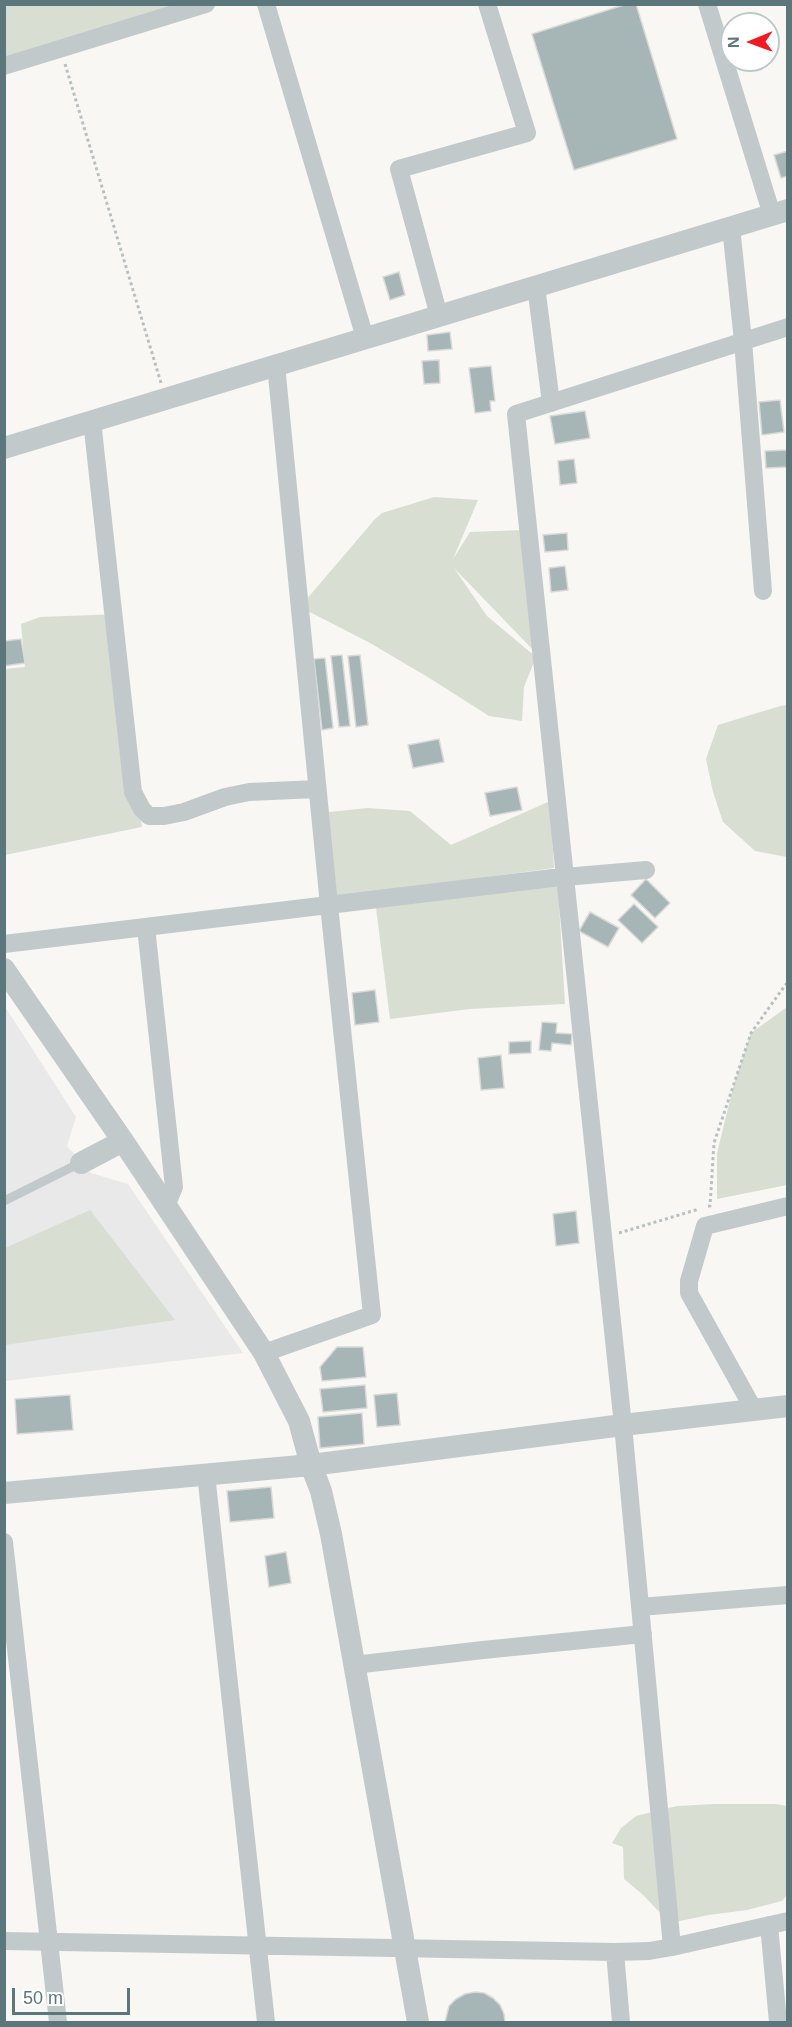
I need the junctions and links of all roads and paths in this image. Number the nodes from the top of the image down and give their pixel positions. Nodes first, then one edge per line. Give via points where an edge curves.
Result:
1 (206, 4) edge
2 (266, 4) edge
3 (487, 4) edge
4 (707, 4) edge
5 (60, 49) junction
6 (4, 66) edge
7 (780, 212) edge
8 (731, 227) junction
9 (536, 286) junction
10 (439, 316) junction
11 (788, 327) edge
12 (365, 338) junction
13 (743, 341) junction
14 (276, 365) junction
15 (166, 399) junction
16 (551, 403) junction
17 (92, 421) junction
18 (4, 448) edge
19 (763, 591) dead end
20 (317, 789) junction
21 (646, 870) dead end
22 (565, 877) junction
23 (328, 905) junction
24 (146, 927) junction
25 (4, 944) edge
26 (4, 969) edge
27 (788, 986) edge
28 (123, 1141) junction
29 (81, 1163) joint
30 (4, 1201) edge
31 (166, 1206) junction
32 (788, 1206) edge
33 (603, 1237) junction
34 (264, 1353) junction
35 (788, 1406) edge
36 (754, 1410) junction
37 (623, 1425) junction
38 (311, 1465) junction
39 (206, 1474) junction
40 (4, 1493) edge
41 (4, 1542) edge
42 (788, 1595) edge
43 (640, 1607) junction
44 (643, 1634) junction
45 (354, 1665) junction
46 (788, 1921) edge
47 (769, 1925) junction
48 (4, 1941) edge
49 (50, 1941) junction
50 (258, 1946) junction
51 (672, 1947) junction
52 (404, 1949) junction
53 (615, 1953) junction
54 (58, 2022) edge
55 (266, 2022) edge
56 (418, 2022) edge
57 (621, 2022) edge
58 (778, 2022) edge

1 - 5 street
2 - 12 street
3 - 10 street via 527,133 399,169
4 - 7 street
5 - 6 street
5 - 15 path
7 - 8 street
8 - 9 street
8 - 13 street
9 - 10 street
9 - 16 street
10 - 12 street
11 - 13 street
12 - 14 street
13 - 16 street
13 - 19 street
14 - 15 street
14 - 20 street
15 - 17 street
16 - 22 street via 516,414
17 - 18 street
17 - 20 street via 133,792 142,809 149,816 164,816 249,792
20 - 23 street
21 - 22 street
22 - 23 street
22 - 33 street
23 - 24 street
23 - 34 street via 372,1315
24 - 25 street
24 - 31 street via 174,1187
26 - 28 street
27 - 33 path via 751,1033 714,1143 710,1206
28 - 29 street
28 - 31 street
29 - 30 lane
31 - 34 street
32 - 36 street via 705,1226 689,1281 689,1293
33 - 37 street
34 - 38 street via 298,1421
35 - 36 street
36 - 37 street
37 - 38 street
37 - 43 street
38 - 39 street
38 - 45 street via 331,1534
39 - 40 street
39 - 50 street
41 - 49 street
42 - 43 street
43 - 44 street
44 - 45 street
44 - 51 street
45 - 52 street
46 - 47 street
47 - 51 street
47 - 58 street
48 - 49 street
49 - 50 street
49 - 54 street
50 - 52 street
50 - 55 street
51 - 53 street
52 - 53 street
52 - 56 street
53 - 57 street

